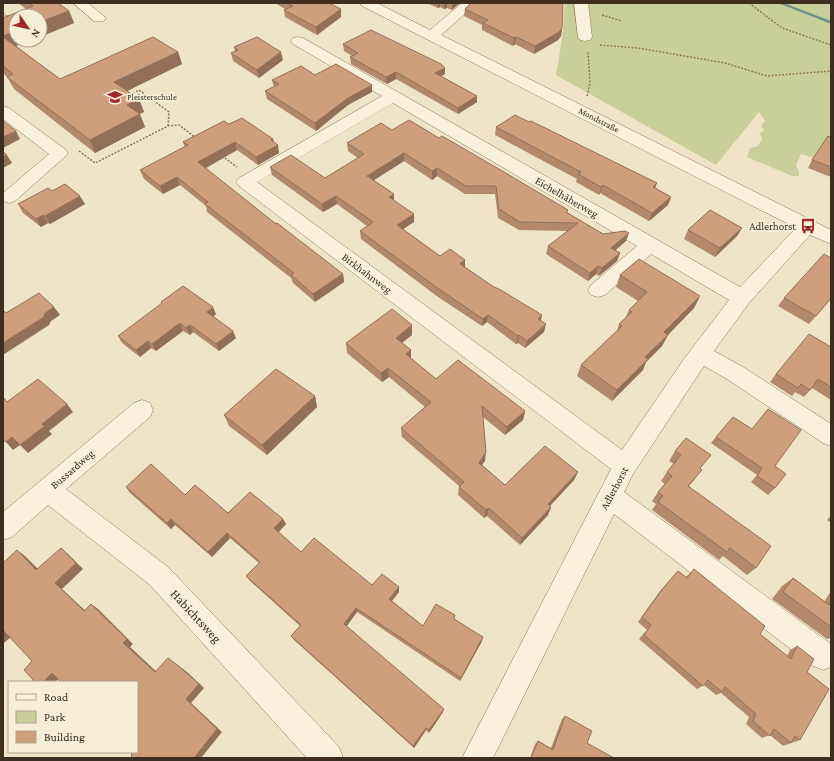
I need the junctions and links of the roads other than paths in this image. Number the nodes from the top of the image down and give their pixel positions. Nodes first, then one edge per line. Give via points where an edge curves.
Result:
1 (80, 3) edge
2 (367, 3) edge
3 (470, 3) edge
4 (581, 3) edge
5 (99, 18) dead end
6 (431, 35) junction
7 (585, 40) road end
8 (298, 42) dead end
9 (392, 97) junction
10 (3, 111) edge
11 (9, 197) dead end
12 (808, 226) junction
13 (831, 238) edge
14 (650, 245) junction
15 (598, 290) dead end
16 (742, 298) junction
17 (701, 354) junction
18 (142, 410) dead end
19 (831, 436) edge
20 (625, 466) junction
21 (48, 490) junction
22 (610, 496) junction
23 (3, 528) edge
24 (823, 656) dead end
25 (328, 758) edge
26 (477, 758) edge

1 - 5 street
2 - 6 street, Mondstraße
3 - 6 street
4 - 7 street
6 - 12 street, Mondstraße
8 - 9 street, Eichelhäherweg
9 - 14 street, Eichelhäherweg
9 - 20 street, Birkhahnweg via 245,182
10 - 11 street via 60,154
12 - 13 street, Mondstraße
12 - 16 street, Adlerhorst
14 - 15 street
14 - 16 street, Eichelhäherweg
16 - 17 street, Adlerhorst
17 - 19 street
17 - 20 street, Adlerhorst
18 - 21 street, Bussardweg
20 - 22 street, Adlerhorst
21 - 23 street, Bussardweg
21 - 25 street, Habichtsweg via 159,576
22 - 24 street
22 - 26 street, Adlerhorst

